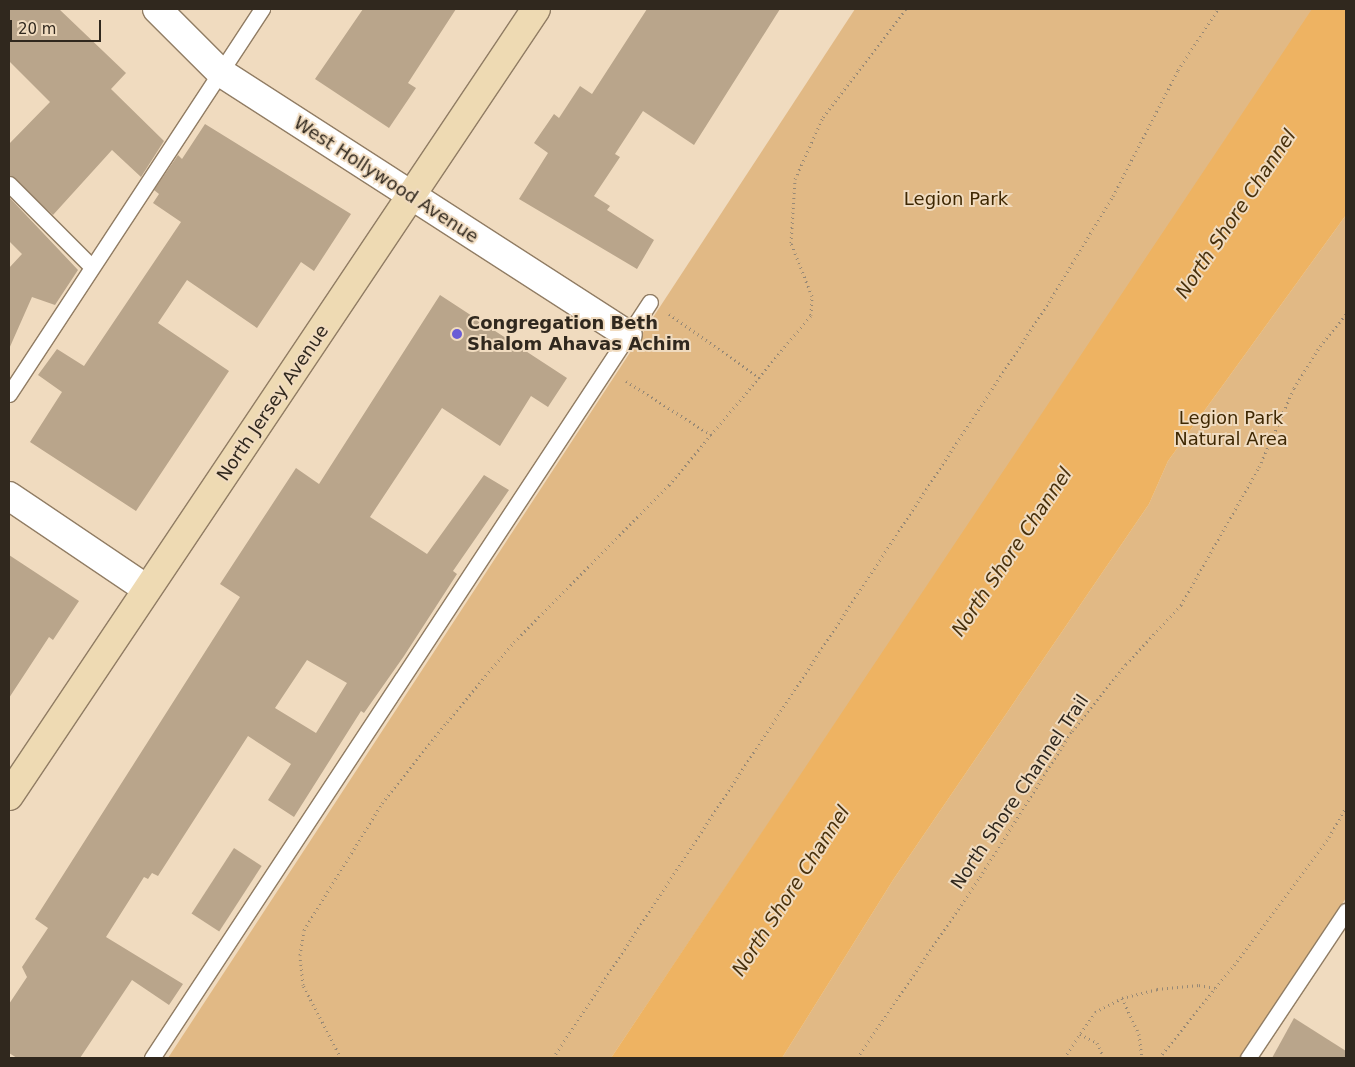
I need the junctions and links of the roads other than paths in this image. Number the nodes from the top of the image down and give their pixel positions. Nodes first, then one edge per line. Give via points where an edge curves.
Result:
1 (157, 9) edge
2 (262, 9) edge
3 (536, 9) edge
4 (220, 72) junction
5 (9, 184) edge
6 (412, 198) junction
7 (92, 267) junction
8 (650, 302) road end
9 (628, 335) junction
10 (9, 394) edge
11 (9, 496) edge
12 (148, 589) junction
13 (9, 796) edge
14 (1346, 911) edge
15 (152, 1058) edge
16 (1248, 1058) edge

1 - 4 street, West Hollywood Avenue
2 - 4 lane
3 - 6 main road, North Jersey Avenue
4 - 6 street, West Hollywood Avenue
4 - 7 lane
5 - 7 lane
6 - 9 street, West Hollywood Avenue
6 - 12 main road, North Jersey Avenue
7 - 10 lane
8 - 9 lane
9 - 15 lane
11 - 12 street
12 - 13 main road, North Jersey Avenue
14 - 16 lane

